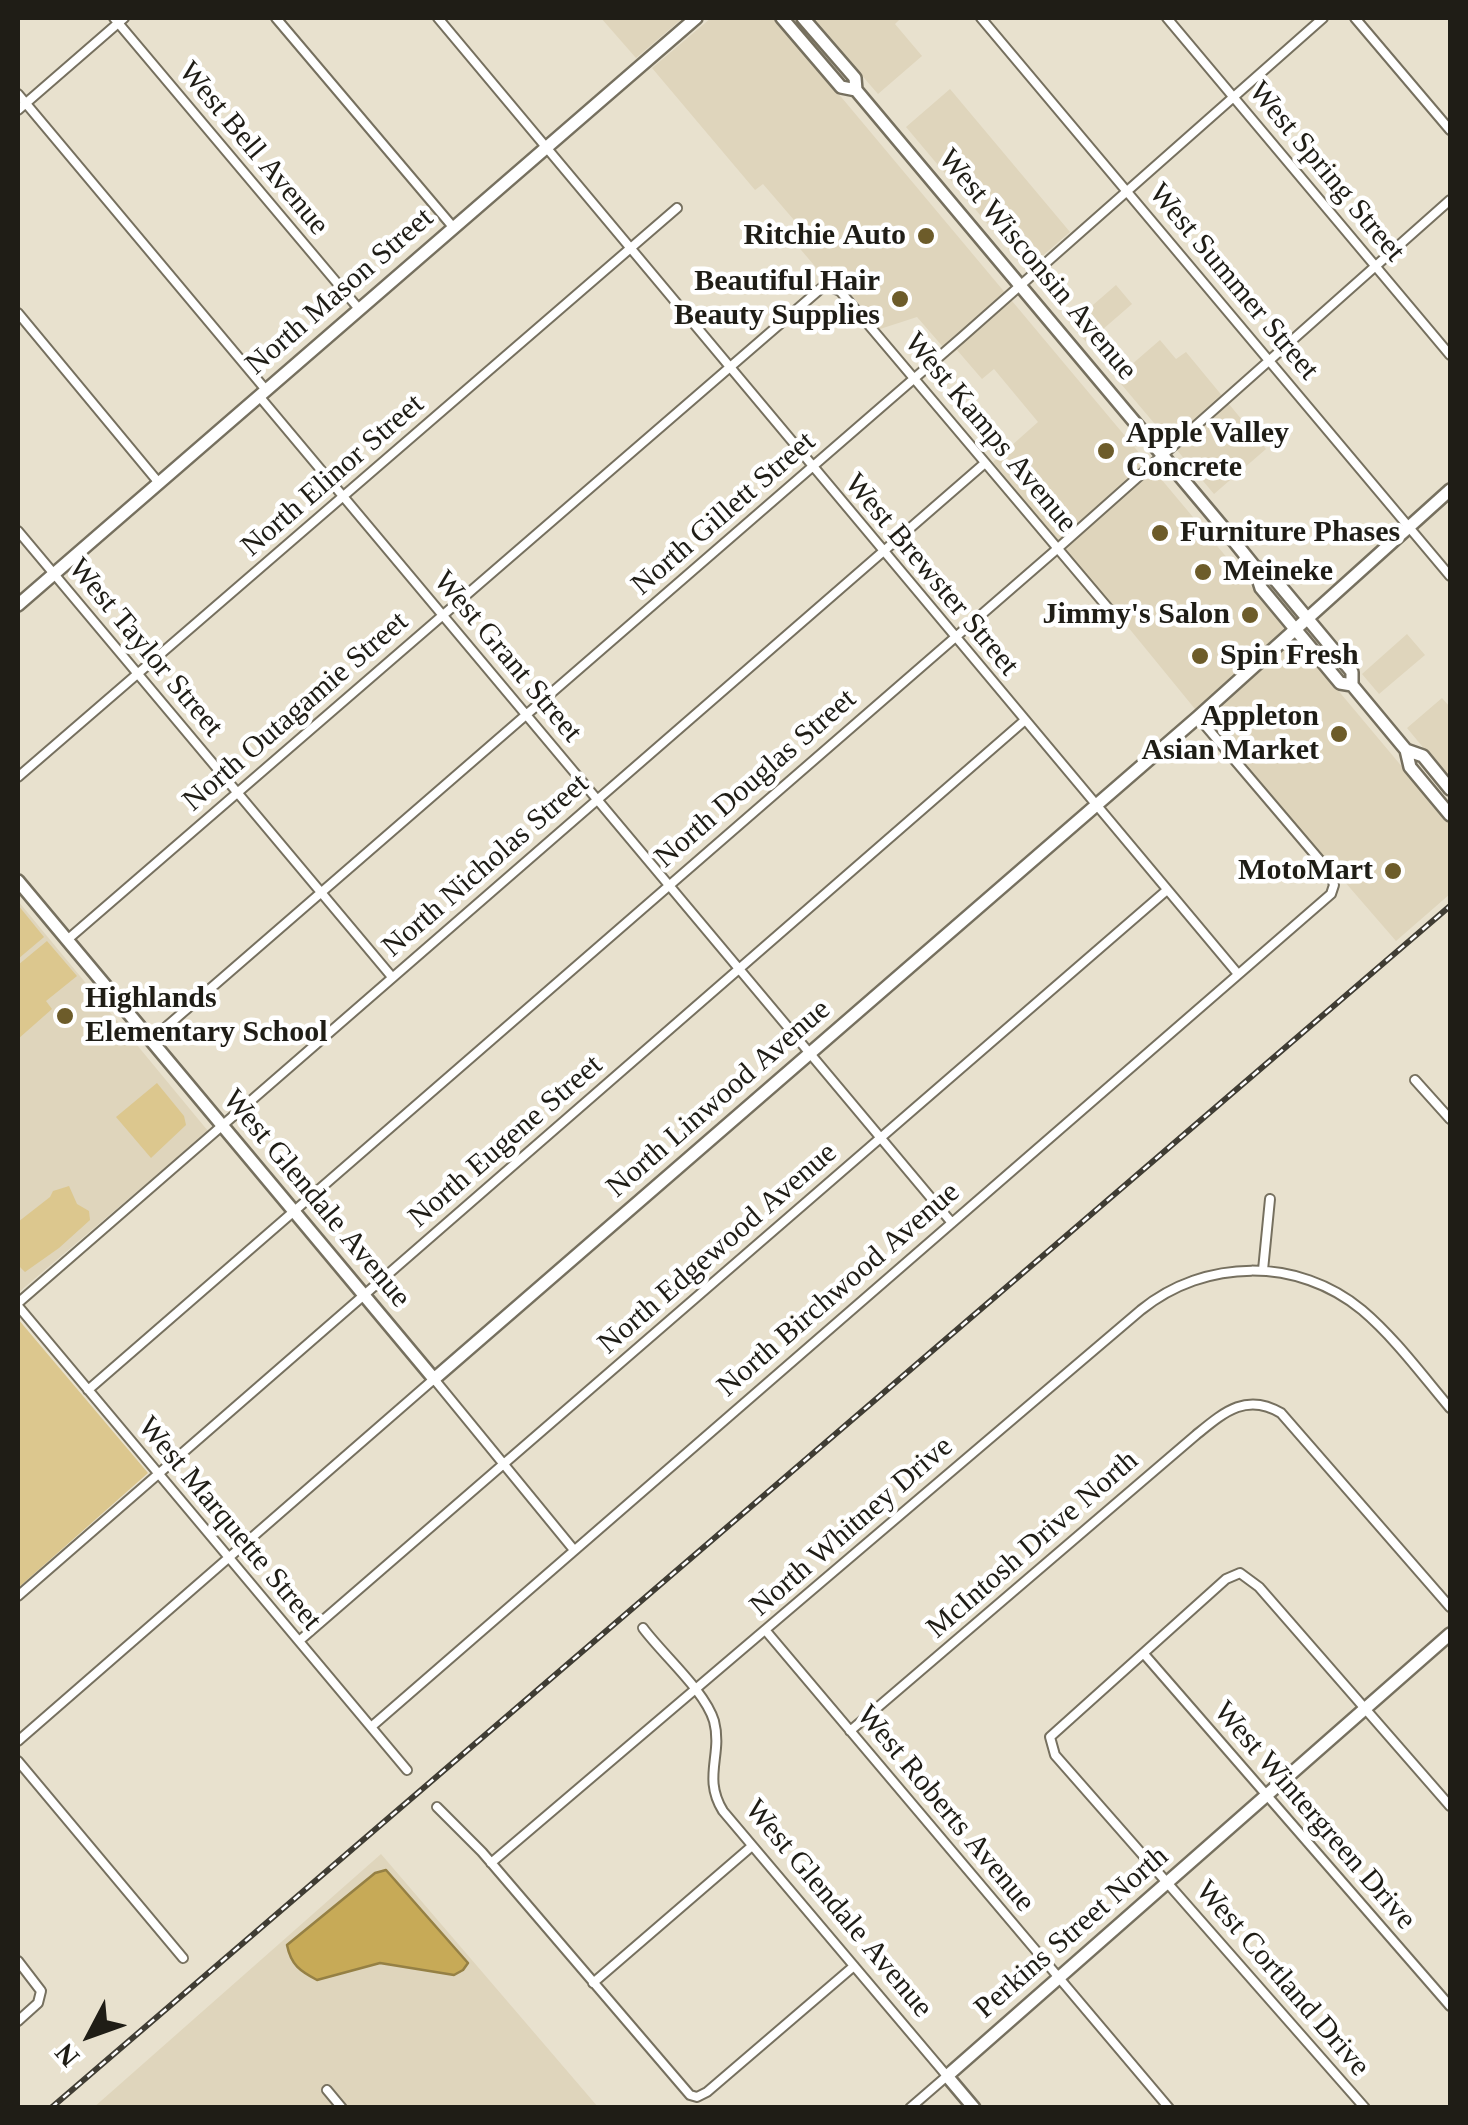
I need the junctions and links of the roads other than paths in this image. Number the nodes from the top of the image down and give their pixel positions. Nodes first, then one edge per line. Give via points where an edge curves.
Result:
1 (276, 18) edge
2 (438, 18) edge
3 (696, 18) edge
4 (782, 18) edge
5 (794, 18) edge
6 (804, 18) edge
7 (982, 18) edge
8 (1167, 18) edge
9 (1323, 18) edge
10 (1355, 18) edge
11 (118, 19) edge
12 (841, 62) junction
13 (856, 90) junction
14 (18, 94) edge
15 (1234, 96) junction
16 (26, 103) junction
17 (18, 110) edge
18 (1450, 130) edge
19 (546, 148) junction
20 (1128, 190) junction
21 (1450, 200) edge
22 (677, 208) dead end
23 (453, 227) junction
24 (628, 249) junction
25 (1376, 265) junction
26 (828, 284) joint
27 (1021, 285) junction
28 (359, 310) junction
29 (18, 313) edge
30 (1450, 355) edge
31 (1270, 360) junction
32 (728, 366) junction
33 (914, 378) junction
34 (262, 393) junction
35 (1163, 454) junction
36 (986, 463) junction
37 (812, 468) junction
38 (159, 483) junction
39 (1450, 490) edge
40 (343, 496) junction
41 (1409, 527) junction
42 (18, 532) edge
43 (1058, 549) junction
44 (884, 552) junction
45 (1254, 566) junction
46 (54, 574) junction
47 (1450, 576) edge
48 (18, 606) edge
49 (442, 615) junction
50 (1114, 615) dead end
51 (1308, 619) junction
52 (1296, 631) junction
53 (954, 638) junction
54 (139, 673) junction
55 (1352, 685) junction
56 (526, 715) junction
57 (1198, 717) junction
58 (1024, 721) junction
59 (1406, 750) junction
60 (18, 778) edge
61 (1423, 783) junction
62 (1450, 791) edge
63 (238, 792) junction
64 (597, 800) junction
65 (1095, 806) junction
66 (1450, 815) edge
67 (18, 881) edge
68 (668, 885) junction
69 (1167, 890) junction
70 (321, 892) junction
71 (67, 940) junction
72 (739, 970) junction
73 (1238, 974) junction
74 (392, 977) junction
75 (151, 1040) junction
76 (809, 1054) junction
77 (1415, 1080) dead end
78 (1450, 1119) edge
79 (222, 1126) junction
80 (880, 1138) junction
81 (1270, 1199) dead end
82 (293, 1212) junction
83 (952, 1222) junction
84 (1264, 1270) junction
85 (364, 1295) junction
86 (18, 1305) edge
87 (434, 1379) junction
88 (88, 1390) junction
89 (1450, 1408) edge
90 (504, 1464) junction
91 (158, 1474) junction
92 (574, 1550) junction
93 (228, 1558) junction
94 (18, 1596) edge
95 (1450, 1607) edge
96 (643, 1628) dead end
97 (766, 1630) junction
98 (1450, 1634) edge
99 (298, 1642) junction
100 (1144, 1654) junction
101 (694, 1690) junction
102 (1366, 1709) junction
103 (370, 1728) junction
104 (850, 1731) junction
105 (18, 1741) edge
106 (18, 1761) edge
107 (407, 1770) dead end
108 (1266, 1797) junction
109 (1450, 1806) edge
110 (438, 1808) dead end
111 (752, 1846) junction
112 (492, 1863) junction
113 (1167, 1883) junction
114 (183, 1958) dead end
115 (18, 1961) edge
116 (854, 1966) junction
117 (1060, 1978) junction
118 (593, 1983) junction
119 (1450, 2006) edge
120 (18, 2021) edge
121 (947, 2076) junction
122 (328, 2090) dead end
123 (342, 2108) edge
124 (910, 2108) edge
125 (974, 2108) edge
126 (1169, 2108) edge
127 (1365, 2108) edge

1 - 23 street
2 - 19 street, West Brewster Street
3 - 19 street, North Mason Street
4 - 13 street, West Wisconsin Avenue via 841,87
5 - 12 street
6 - 12 street, West Wisconsin Avenue
7 - 20 street, West Summer Street
8 - 15 street, West Spring Street
9 - 15 street, North Gillett Street
10 - 18 street
11 - 16 street
11 - 28 street, West Bell Avenue
12 - 13 street, West Wisconsin Avenue
13 - 27 street, West Wisconsin Avenue
14 - 16 street, West Grant Street
15 - 20 street, North Gillett Street
15 - 25 street, West Spring Street
16 - 17 street
16 - 34 street, West Grant Street
19 - 23 street, North Mason Street
19 - 24 street, West Brewster Street
20 - 27 street, North Gillett Street
20 - 31 street, West Summer Street
21 - 25 street, North Douglas Street
22 - 24 street, North Elinor Street
23 - 28 street, North Mason Street
24 - 32 street, West Brewster Street
24 - 40 street, North Elinor Street
25 - 30 street, West Spring Street
25 - 31 street, North Douglas Street
26 - 32 street, North Outagamie Street
26 - 33 street, West Kamps Avenue
27 - 33 street, North Gillett Street
27 - 35 street, West Wisconsin Avenue
28 - 34 street, North Mason Street
29 - 38 street
31 - 35 street, North Douglas Street
31 - 41 street, West Summer Street
32 - 37 street, West Brewster Street
32 - 49 street, North Outagamie Street
33 - 36 street, West Kamps Avenue
33 - 37 street, North Gillett Street
34 - 38 street, North Mason Street
34 - 40 street, West Grant Street
35 - 43 street, North Douglas Street
35 - 45 street, West Wisconsin Avenue
36 - 43 street, West Kamps Avenue
36 - 44 street, North Nicholas Street
37 - 44 street, West Brewster Street
37 - 56 street, North Gillett Street
38 - 46 street, North Mason Street
39 - 41 street, North Linwood Avenue
40 - 49 street, West Grant Street
40 - 54 street, North Elinor Street
41 - 47 street, West Summer Street
41 - 51 street, North Linwood Avenue
42 - 46 street, West Taylor Street
43 - 50 street, West Kamps Avenue
43 - 53 street, North Douglas Street
44 - 53 street, West Brewster Street
44 - 64 street, North Nicholas Street
45 - 51 street, West Wisconsin Avenue via 1272,576
45 - 52 street, West Wisconsin Avenue via 1261,588
46 - 48 street, North Mason Street
46 - 54 street, West Taylor Street
49 - 56 street, West Grant Street
49 - 63 street, North Outagamie Street
51 - 52 street, North Linwood Avenue
51 - 55 street, West Wisconsin Avenue via 1352,672
52 - 55 street, West Wisconsin Avenue via 1340,683
52 - 57 street, North Linwood Avenue
53 - 58 street, West Brewster Street
53 - 68 street, North Douglas Street
54 - 60 street, North Elinor Street
54 - 63 street, West Taylor Street
55 - 59 street, West Wisconsin Avenue
56 - 64 street, West Grant Street
56 - 70 street, North Gillett Street
57 - 65 street, North Linwood Avenue
57 - 73 street, North Birchwood Avenue via 1334,884 1331,894
58 - 65 street, West Brewster Street
58 - 72 street, North Eugene Street
59 - 61 street, West Wisconsin Avenue
59 - 62 street, West Wisconsin Avenue via 1423,756
61 - 62 street via 1432,778
61 - 66 street, West Wisconsin Avenue
63 - 70 street, West Taylor Street
63 - 71 street, North Outagamie Street
64 - 68 street, West Grant Street
64 - 74 street, North Nicholas Street
65 - 69 street, West Brewster Street
65 - 76 street, North Linwood Avenue
67 - 71 street, West Glendale Avenue
68 - 72 street, West Grant Street
68 - 82 street, North Douglas Street
69 - 73 street, West Brewster Street
69 - 80 street, North Edgewood Avenue
70 - 74 street, West Taylor Street
70 - 75 street, North Gillett Street
71 - 75 street, West Glendale Avenue
72 - 76 street, West Grant Street
72 - 85 street, North Eugene Street
73 - 83 street, North Birchwood Avenue
74 - 79 street, North Nicholas Street
75 - 79 street, West Glendale Avenue
76 - 80 street, West Grant Street
76 - 87 street, North Linwood Avenue
77 - 78 street
79 - 82 street, West Glendale Avenue
79 - 86 street, North Nicholas Street
80 - 83 street, West Grant Street
80 - 90 street, North Edgewood Avenue
81 - 84 street
82 - 85 street, West Glendale Avenue
82 - 88 street, North Douglas Street
83 - 92 street, North Birchwood Avenue
84 - 89 street, North Whitney Drive via 1309,1280 1359,1308
84 - 97 street, North Whitney Drive via 1209,1275 1153,1300
85 - 87 street, West Glendale Avenue
85 - 91 street, North Eugene Street
86 - 88 street, West Marquette Street
87 - 90 street, West Glendale Avenue
87 - 93 street, North Linwood Avenue
88 - 91 street, West Marquette Street
90 - 92 street, West Glendale Avenue
90 - 99 street, North Edgewood Avenue
91 - 93 street, West Marquette Street
91 - 94 street, North Eugene Street
92 - 103 street, North Birchwood Avenue
93 - 99 street, West Marquette Street
93 - 105 street, North Linwood Avenue
95 - 104 street, McIntosh Drive North via 1281,1413 1251,1402 1209,1424
96 - 101 street, West Glendale Avenue
97 - 101 street, North Whitney Drive
97 - 104 street, West Roberts Avenue
98 - 102 street, Perkins Street North
99 - 103 street, West Marquette Street
100 - 102 street via 1226,1579 1240,1574 1259,1587
100 - 108 street, West Wintergreen Drive
100 - 113 street, West Cortland Drive via 1054,1732 1050,1744
101 - 111 street, West Glendale Avenue via 716,1730 714,1795
101 - 112 street, North Whitney Drive
102 - 108 street, Perkins Street North
102 - 109 street
103 - 107 street, West Marquette Street
104 - 117 street, West Roberts Avenue
106 - 114 street
108 - 113 street, Perkins Street North
108 - 119 street, West Wintergreen Drive
110 - 112 street
111 - 116 street, West Glendale Avenue
111 - 118 street
112 - 118 street
113 - 117 street, Perkins Street North
113 - 127 street, West Cortland Drive
115 - 120 street via 40,1996
116 - 118 street via 696,2097
116 - 121 street, West Glendale Avenue
117 - 121 street, Perkins Street North
117 - 126 street, West Roberts Avenue
121 - 124 street, Perkins Street North
121 - 125 street, West Glendale Avenue
122 - 123 street

